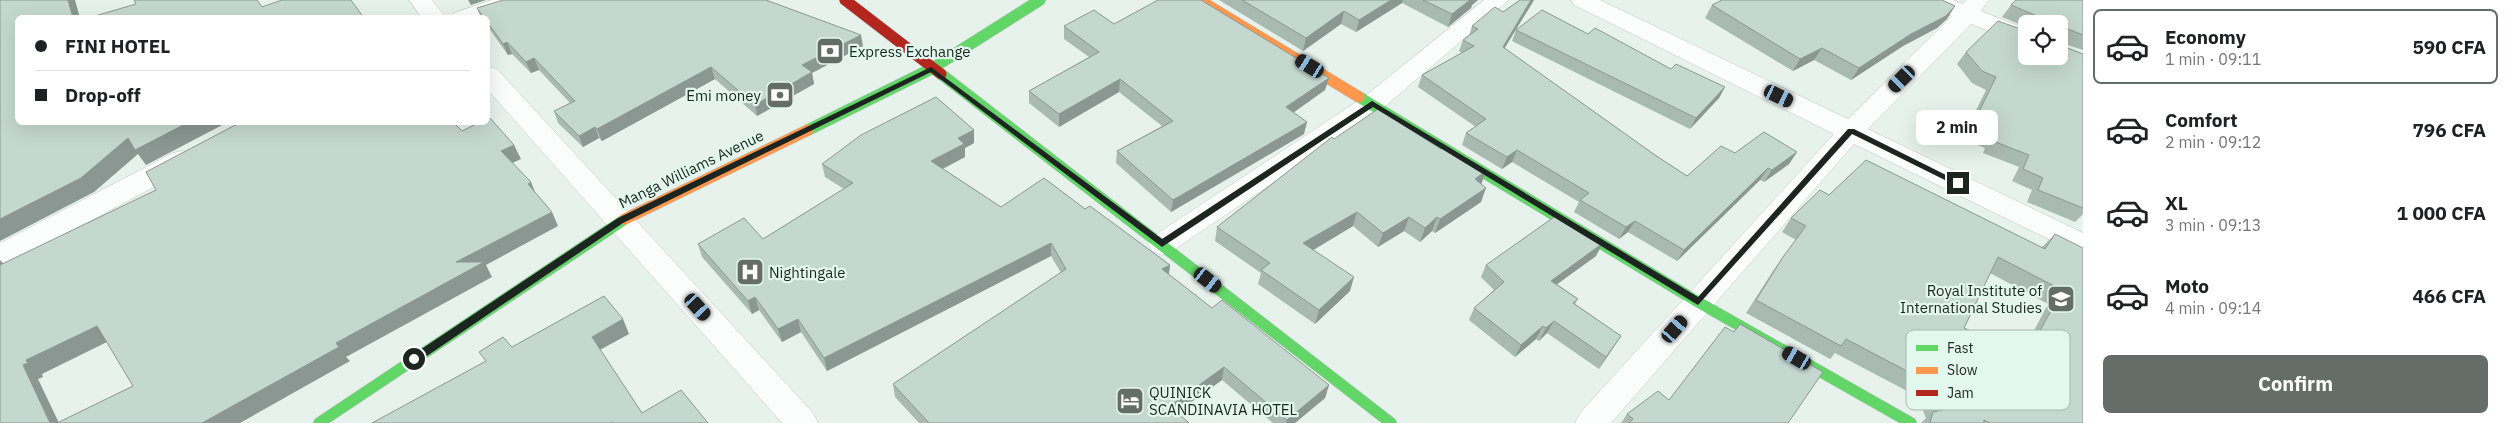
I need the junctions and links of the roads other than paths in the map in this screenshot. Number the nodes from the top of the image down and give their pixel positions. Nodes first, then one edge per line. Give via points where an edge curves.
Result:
1 (420, 0) edge
2 (514, 0) edge
3 (845, 0) edge
4 (1040, 0) edge
5 (1199, 0) edge
6 (1498, 0) edge
7 (1582, 0) edge
8 (1934, 0) edge
9 (1972, 7) edge
10 (432, 15) edge
11 (471, 15) edge
12 (2018, 33) edge
13 (931, 69) junction
14 (490, 77) edge
15 (1372, 103) junction
16 (1851, 131) junction
17 (202, 150) edge
18 (620, 220) junction
19 (1162, 244) junction
20 (2083, 245) edge
21 (0, 256) edge
22 (1698, 302) junction
23 (319, 423) edge
24 (802, 423) edge
25 (1391, 423) edge
26 (1591, 423) edge
27 (1911, 423) edge

1 - 10 street
2 - 11 street
3 - 13 street
4 - 13 street, Manga Williams Avenue
5 - 15 street
6 - 15 street
7 - 16 street
8 - 9 street
9 - 12 street
9 - 16 street
13 - 18 street, Manga Williams Avenue
13 - 19 street
14 - 18 street
15 - 19 street
15 - 22 street
16 - 20 street
16 - 22 street
17 - 21 street
18 - 23 street, Manga Williams Avenue
18 - 24 street
19 - 25 street
22 - 26 street
22 - 27 street

